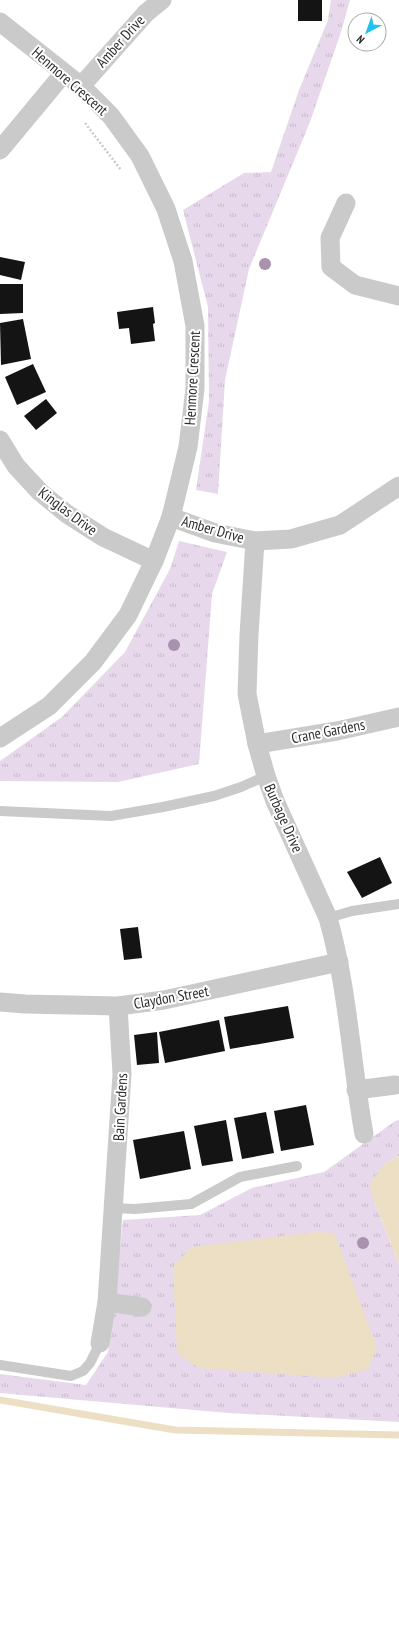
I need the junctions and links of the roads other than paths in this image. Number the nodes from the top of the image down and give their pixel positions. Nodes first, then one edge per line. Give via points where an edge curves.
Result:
1 (162, 0) edge
2 (0, 22) edge
3 (64, 73) junction
4 (81, 86) junction
5 (0, 150) edge
6 (346, 203) dead end
7 (399, 296) edge
8 (0, 440) edge
9 (399, 486) edge
10 (172, 516) junction
11 (255, 541) junction
12 (154, 561) junction
13 (399, 717) edge
14 (0, 738) edge
15 (257, 744) junction
16 (266, 776) junction
17 (0, 811) edge
18 (399, 904) edge
19 (328, 918) junction
20 (339, 962) junction
21 (0, 1002) edge
22 (118, 1006) junction
23 (397, 1084) edge
24 (356, 1090) junction
25 (364, 1134) dead end
26 (297, 1166) dead end
27 (114, 1208) junction
28 (107, 1302) junction
29 (142, 1307) dead end
30 (100, 1343) joint
31 (0, 1365) edge

1 - 4 street, Amber Drive via 146,13
2 - 3 street, Henmore Crescent
3 - 4 street, Henmore Crescent
3 - 5 street
4 - 10 street, Henmore Crescent via 111,116 140,156 166,209 183,261 195,326 195,389 188,447
6 - 7 street via 330,238 331,267 355,285
8 - 12 street, Kinglas Drive via 16,466 40,492 67,514 103,537
9 - 11 street, Amber Drive via 340,525 291,539
10 - 11 street, Amber Drive via 215,533
10 - 12 street, Henmore Crescent
11 - 15 street, Burbage Drive via 247,694
12 - 14 street, Henmore Crescent via 128,615 93,662 49,706
13 - 15 street, Crane Gardens via 337,731
15 - 16 street, Burbage Drive
16 - 17 lane via 214,796 111,816
16 - 19 street, Burbage Drive
18 - 19 lane via 352,911
19 - 20 street, Burbage Drive
20 - 22 street, Claydon Street via 164,1000
20 - 24 street, Burbage Drive
21 - 22 street, Claydon Street
22 - 27 street, Bain Gardens via 122,1074
23 - 24 street
24 - 25 street, Burbage Drive
26 - 27 lane via 240,1177 191,1204 135,1209
27 - 28 street, Bain Gardens
28 - 29 street
28 - 30 street, Bain Gardens
30 - 31 lane via 83,1371 71,1376

